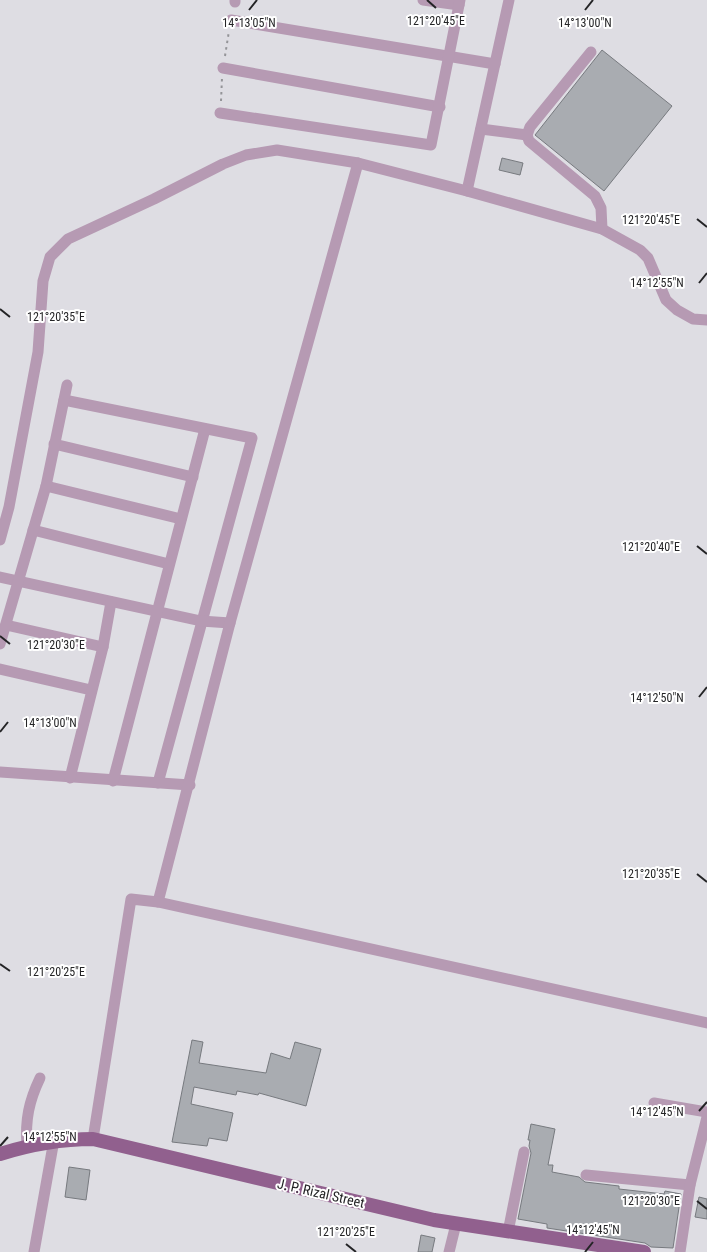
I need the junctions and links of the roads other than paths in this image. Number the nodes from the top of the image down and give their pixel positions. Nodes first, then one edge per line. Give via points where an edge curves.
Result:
1 (423, 0) edge
2 (509, 0) edge
3 (459, 2) edge
4 (231, 20) dead end
5 (591, 52) dead end
6 (450, 56) junction
7 (495, 64) junction
8 (223, 68) dead end
9 (440, 106) junction
10 (220, 113) dead end
11 (481, 129) junction
12 (526, 135) junction
13 (358, 164) junction
14 (467, 190) junction
15 (602, 229) junction
16 (707, 320) edge
17 (67, 384) dead end
18 (64, 400) junction
19 (205, 429) junction
20 (54, 444) junction
21 (193, 477) junction
22 (46, 486) junction
23 (181, 519) junction
24 (33, 530) junction
25 (0, 540) edge
26 (169, 564) junction
27 (0, 577) edge
28 (18, 580) junction
29 (111, 602) junction
30 (157, 611) junction
31 (201, 621) junction
32 (230, 623) junction
33 (6, 625) junction
34 (0, 644) edge
35 (103, 647) junction
36 (0, 669) edge
37 (91, 690) junction
38 (0, 772) edge
39 (70, 778) junction
40 (114, 781) junction
41 (158, 783) junction
42 (190, 785) junction
43 (158, 902) junction
44 (707, 1022) edge
45 (40, 1078) dead end
46 (654, 1103) dead end
47 (707, 1112) edge
48 (707, 1117) edge
49 (93, 1139) junction
50 (54, 1140) junction
51 (27, 1145) junction
52 (524, 1152) dead end
53 (0, 1154) edge
54 (586, 1175) dead end
55 (690, 1184) junction
56 (456, 1224) junction
57 (508, 1232) junction
58 (34, 1252) edge
59 (449, 1252) edge
60 (642, 1252) edge
61 (680, 1252) edge

1 - 3 street
2 - 7 street
3 - 6 street
4 - 6 street
5 - 12 street
6 - 7 street
6 - 9 street
7 - 11 street
8 - 9 street
9 - 10 street via 431,145
11 - 12 street
11 - 14 street
12 - 15 street via 595,196 601,208
13 - 14 street
13 - 25 street via 277,150 246,155 68,239 50,257 43,281 38,352
13 - 32 street
14 - 15 street
15 - 16 street via 640,250 648,258 666,300 677,310 693,319
17 - 18 street
18 - 19 street
18 - 20 street
19 - 21 street
19 - 31 street via 252,438
20 - 21 street
20 - 22 street
21 - 23 street
22 - 23 street
22 - 24 street
23 - 26 street
24 - 26 street
24 - 28 street
26 - 30 street
27 - 28 street
28 - 29 street
28 - 33 street
29 - 30 street
29 - 35 street
30 - 31 street
30 - 40 street
31 - 32 street
31 - 41 street
32 - 42 street
33 - 34 street
33 - 35 street
35 - 37 street
36 - 37 street
37 - 39 street
38 - 39 street
39 - 40 street
40 - 41 street
41 - 42 street
42 - 43 street
43 - 44 street
43 - 49 street via 131,899
45 - 51 street via 31,1098
46 - 47 street
48 - 55 street
49 - 50 main road, J. P. Rizal Street
49 - 56 main road, J. P. Rizal Street
50 - 51 main road, J. P. Rizal Street
50 - 58 street
51 - 53 main road, J. P. Rizal Street
52 - 57 street
54 - 55 street
55 - 61 street
56 - 57 main road, J. P. Rizal Street
56 - 59 street
57 - 60 main road, J. P. Rizal Street

